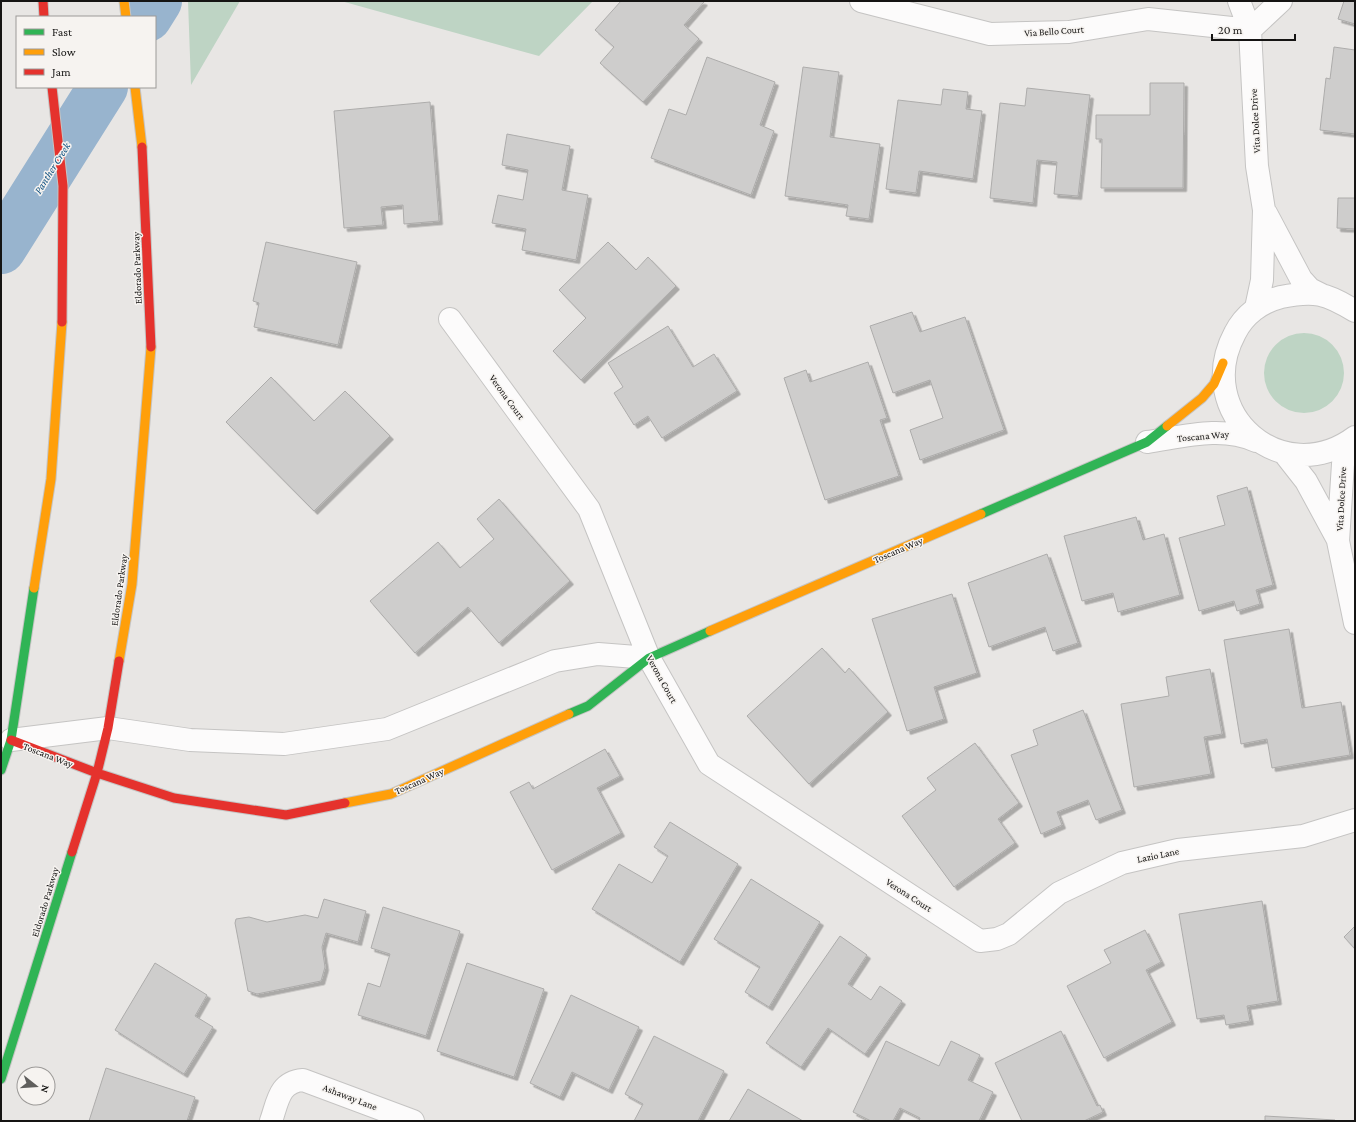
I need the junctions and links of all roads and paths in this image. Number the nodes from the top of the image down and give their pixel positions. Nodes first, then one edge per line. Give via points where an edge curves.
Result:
1 (43, 1) edge
2 (124, 1) edge
3 (861, 1) edge
4 (1238, 1) edge
5 (1281, 1) edge
6 (44, 16) edge
7 (126, 16) edge
8 (1250, 30) junction
9 (52, 88) edge
10 (135, 88) edge
11 (1264, 210) junction
12 (1322, 294) junction
13 (1256, 308) junction
14 (1355, 311) edge
15 (450, 319) dead end
16 (1223, 363) junction
17 (1355, 437) edge
18 (1147, 442) junction
19 (1259, 442) junction
20 (1284, 453) junction
21 (1338, 541) junction
22 (1355, 623) edge
23 (649, 658) junction
24 (108, 728) junction
25 (11, 740) junction
26 (1, 770) edge
27 (97, 773) junction
28 (1355, 820) edge
29 (980, 941) joint
30 (1, 1079) edge
31 (271, 1121) edge
32 (413, 1121) edge

1 - 6 main road
2 - 7 main road
3 - 8 street, Via Bello Court via 990,34 1069,32 1148,19
4 - 8 street, Vita Dolce Drive
5 - 8 street
8 - 11 street, Vita Dolce Drive via 1257,166
9 - 25 main road via 63,186 62,324 51,479
10 - 24 main road, Eldorado Parkway via 144,160 151,354 132,584
11 - 12 street, Vita Dolce Drive via 1301,279 1310,289
11 - 13 street, Vita Dolce Drive via 1262,280
12 - 13 street via 1293,295 1270,300
12 - 14 street
13 - 16 street via 1240,323 1227,348
15 - 23 street, Verona Court via 589,509
16 - 18 main road, Toscana Way via 1214,384 1202,398
16 - 19 street via 1224,393 1235,419
17 - 20 street via 1344,445 1312,455
17 - 21 street, Vita Dolce Drive via 1347,448 1343,464
18 - 19 street, Toscana Way via 1224,432 1246,436
18 - 23 main road, Toscana Way
19 - 20 street, Toscana Way
20 - 21 street, Vita Dolce Drive via 1306,481
21 - 22 street, Vita Dolce Drive
23 - 24 street, Toscana Way via 598,654 555,661 387,729 284,744 190,740
23 - 27 main road, Toscana Way via 588,706 391,794 286,815 174,798
23 - 29 street, Verona Court via 709,764
24 - 25 street, Toscana Way
24 - 27 main road, Eldorado Parkway
25 - 26 main road
25 - 27 main road, Toscana Way
27 - 30 main road, Eldorado Parkway
28 - 29 street, Lazio Lane via 1303,836 1178,850 1122,863 1059,893 1009,934 997,939
31 - 32 street, Ashaway Lane via 280,1095 293,1080 308,1080

